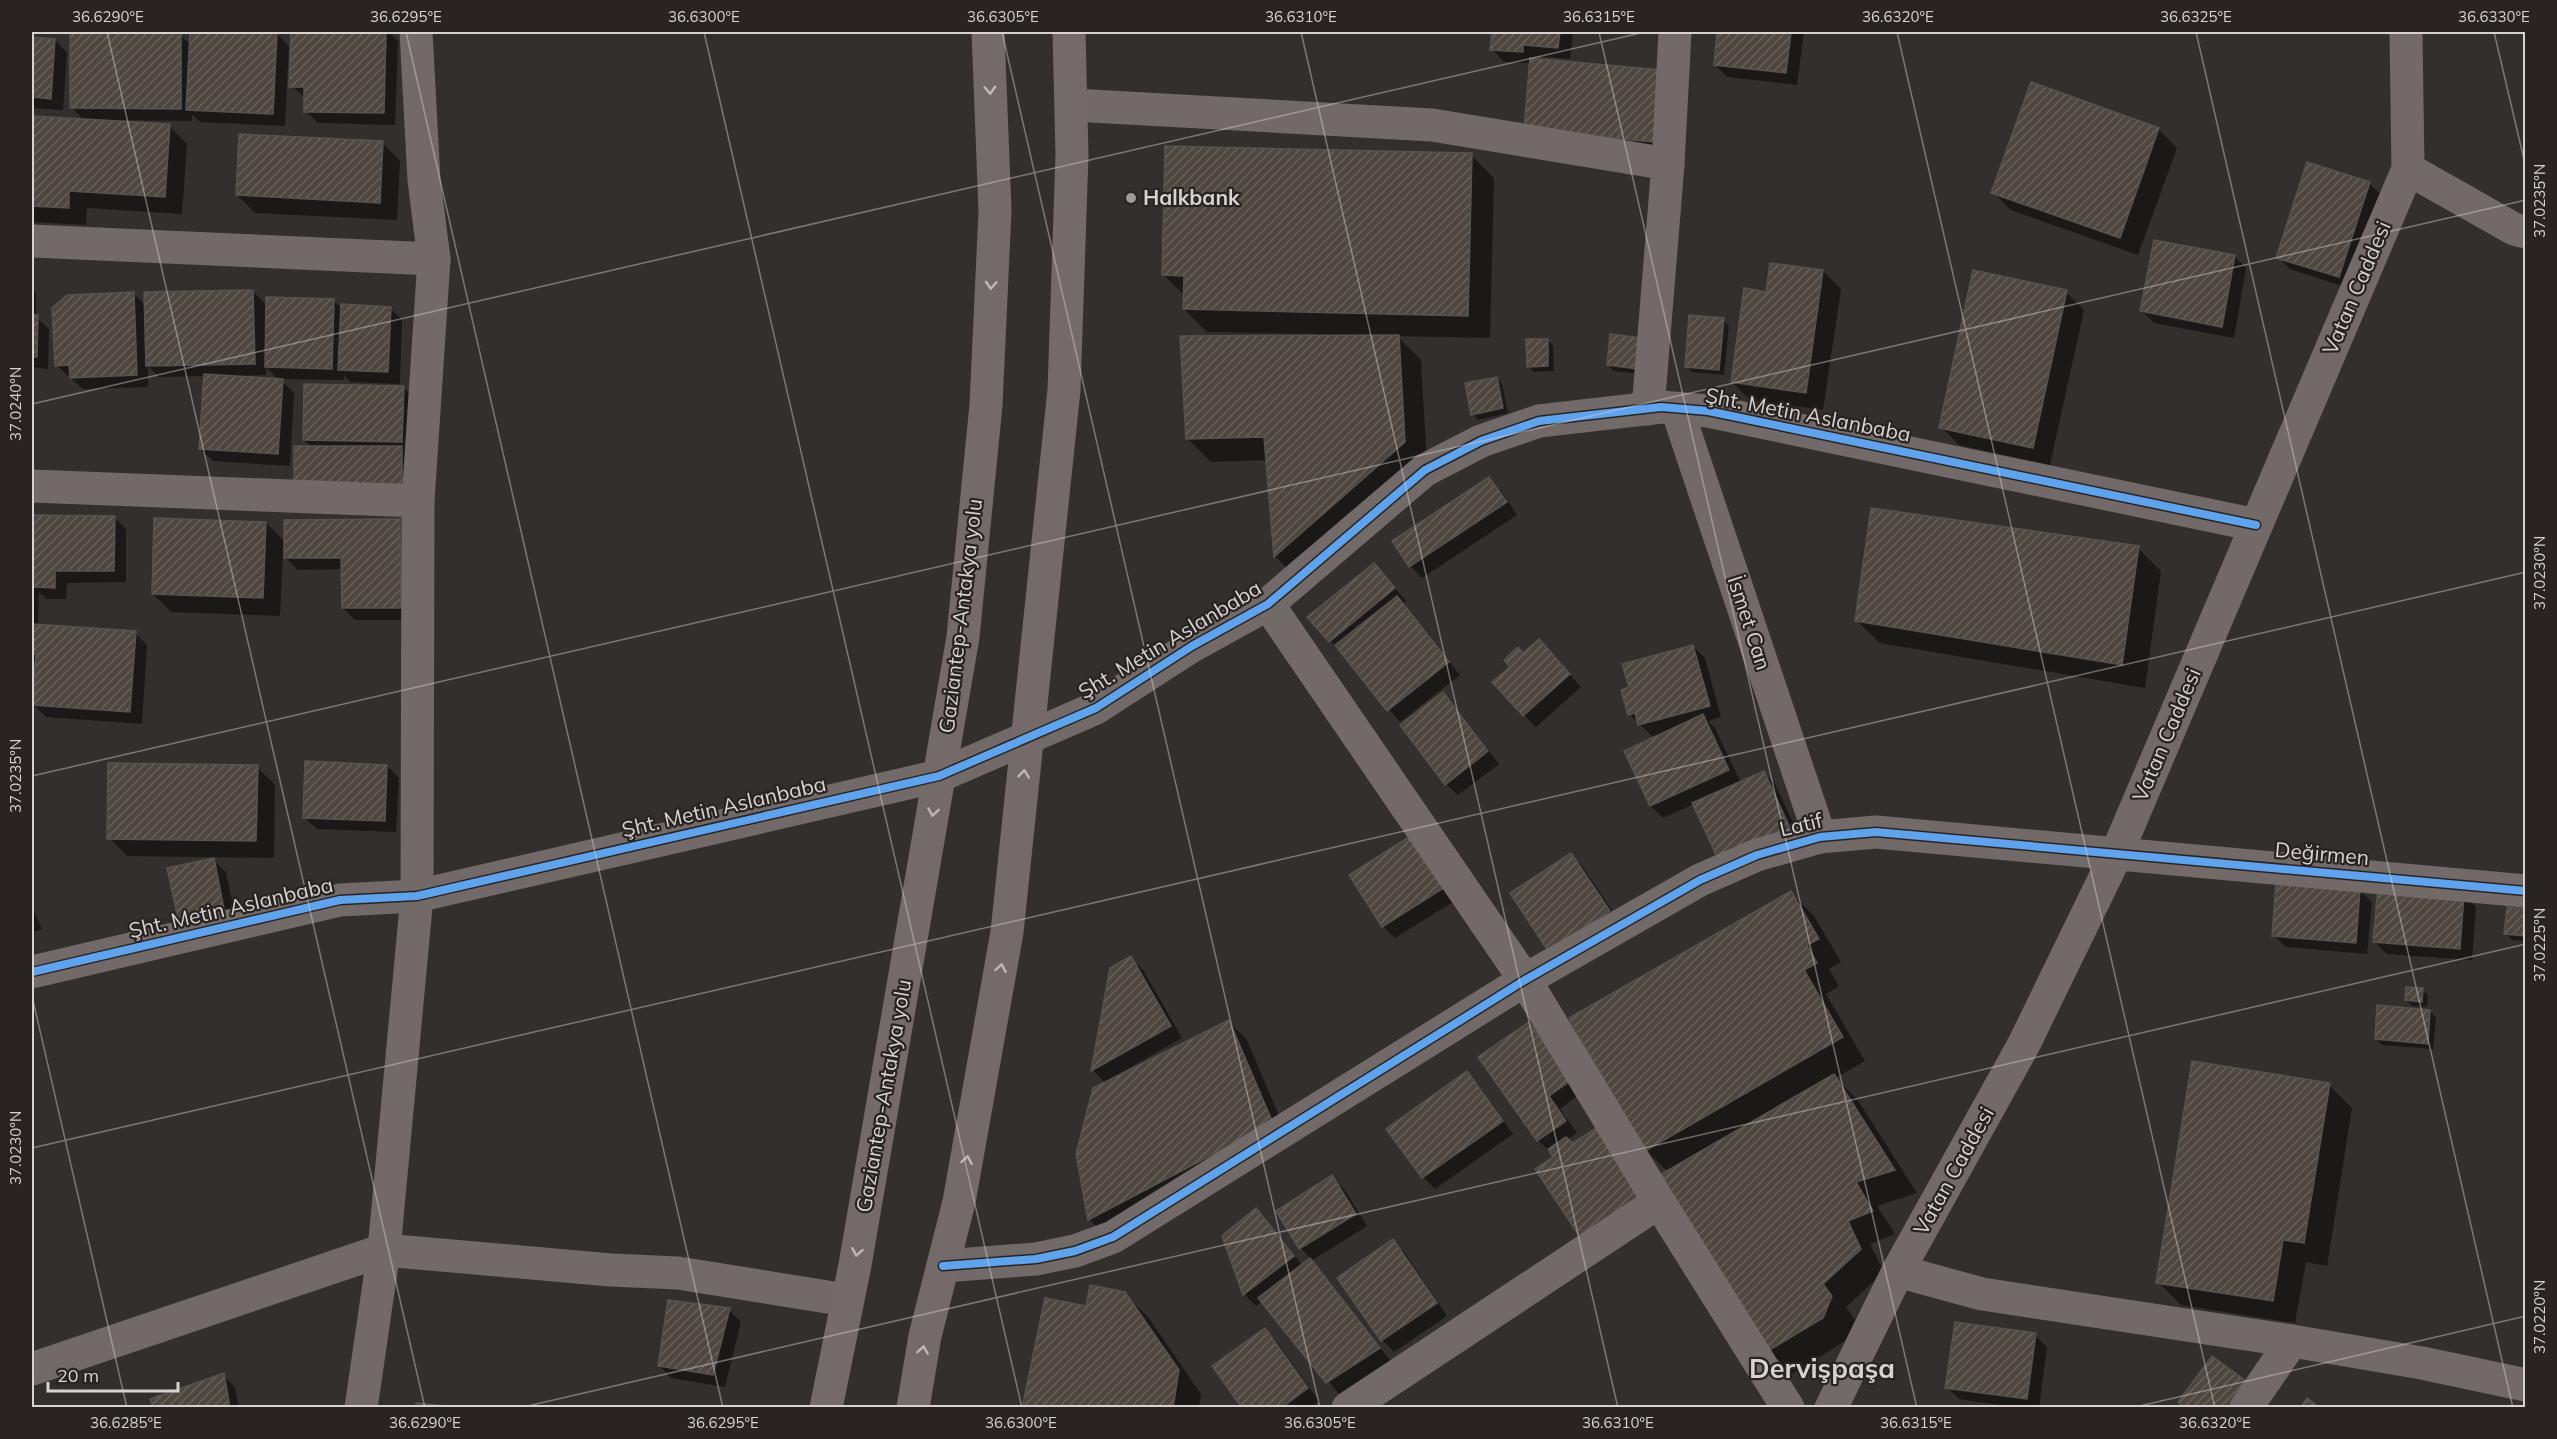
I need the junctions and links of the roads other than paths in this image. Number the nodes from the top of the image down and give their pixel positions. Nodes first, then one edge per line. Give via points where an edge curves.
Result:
1 (416, 32) edge
2 (988, 32) edge
3 (1069, 32) edge
4 (1675, 32) edge
5 (2406, 32) edge
6 (1073, 105) junction
7 (1668, 164) junction
8 (2408, 169) junction
9 (2522, 235) edge
10 (32, 241) edge
11 (434, 259) junction
12 (1662, 409) junction
13 (32, 486) edge
14 (418, 501) junction
15 (2256, 525) junction
16 (1268, 604) junction
17 (1028, 736) junction
18 (939, 776) junction
19 (1820, 837) junction
20 (2116, 855) junction
21 (2526, 891) edge
22 (417, 896) junction
23 (32, 972) edge
24 (1525, 980) junction
25 (1659, 1202) junction
26 (384, 1250) junction
27 (943, 1266) junction
28 (1898, 1271) junction
29 (846, 1300) junction
30 (2292, 1341) junction
31 (32, 1369) edge
32 (2526, 1385) edge
33 (361, 1407) edge
34 (826, 1407) edge
35 (913, 1407) edge
36 (1348, 1407) edge
37 (1788, 1407) edge
38 (1832, 1407) edge
39 (2246, 1407) edge

1 - 11 street via 424,180
2 -> 18 main road, Gaziantep-Antakya yolu via 995,211 986,405 963,637
3 - 6 main road
4 - 7 street
5 - 8 street, Vatan Caddesi
6 - 7 street via 1432,125
6 - 17 main road via 1064,390
7 - 12 street
8 - 9 street
8 - 15 street, Vatan Caddesi
10 - 11 street
11 - 14 street
12 - 15 street, Şht. Metin Aslanbaba via 1708,411
12 - 16 street, Şht. Metin Aslanbaba via 1539,421 1481,441 1425,470
12 - 19 street, İsmet Can
13 - 14 street
14 - 22 street
15 - 20 street, Vatan Caddesi
16 - 17 street, Şht. Metin Aslanbaba via 1192,646 1096,708
16 - 24 street
17 - 18 street, Şht. Metin Aslanbaba
27 -> 17 main road via 959,1202 1007,932
18 - 22 street, Şht. Metin Aslanbaba
18 -> 29 main road, Gaziantep-Antakya yolu
19 - 20 street, Latif via 1876,832
19 - 24 street, Latif via 1757,855 1700,880
20 - 21 street, Değirmen
20 - 28 street, Vatan Caddesi via 2024,1044
22 - 23 street, Şht. Metin Aslanbaba via 340,900
22 - 26 street
24 - 25 street
24 - 27 street, Latif via 1113,1237 1076,1251 1036,1259
25 - 36 street
25 - 37 street
26 - 29 street via 678,1273
26 - 31 street
26 - 33 street
35 -> 27 main road via 925,1336
28 - 30 street via 1982,1294
28 - 38 street, Vatan Caddesi
29 - 34 main road, Gaziantep-Antakya yolu
30 - 32 street
30 - 39 street

